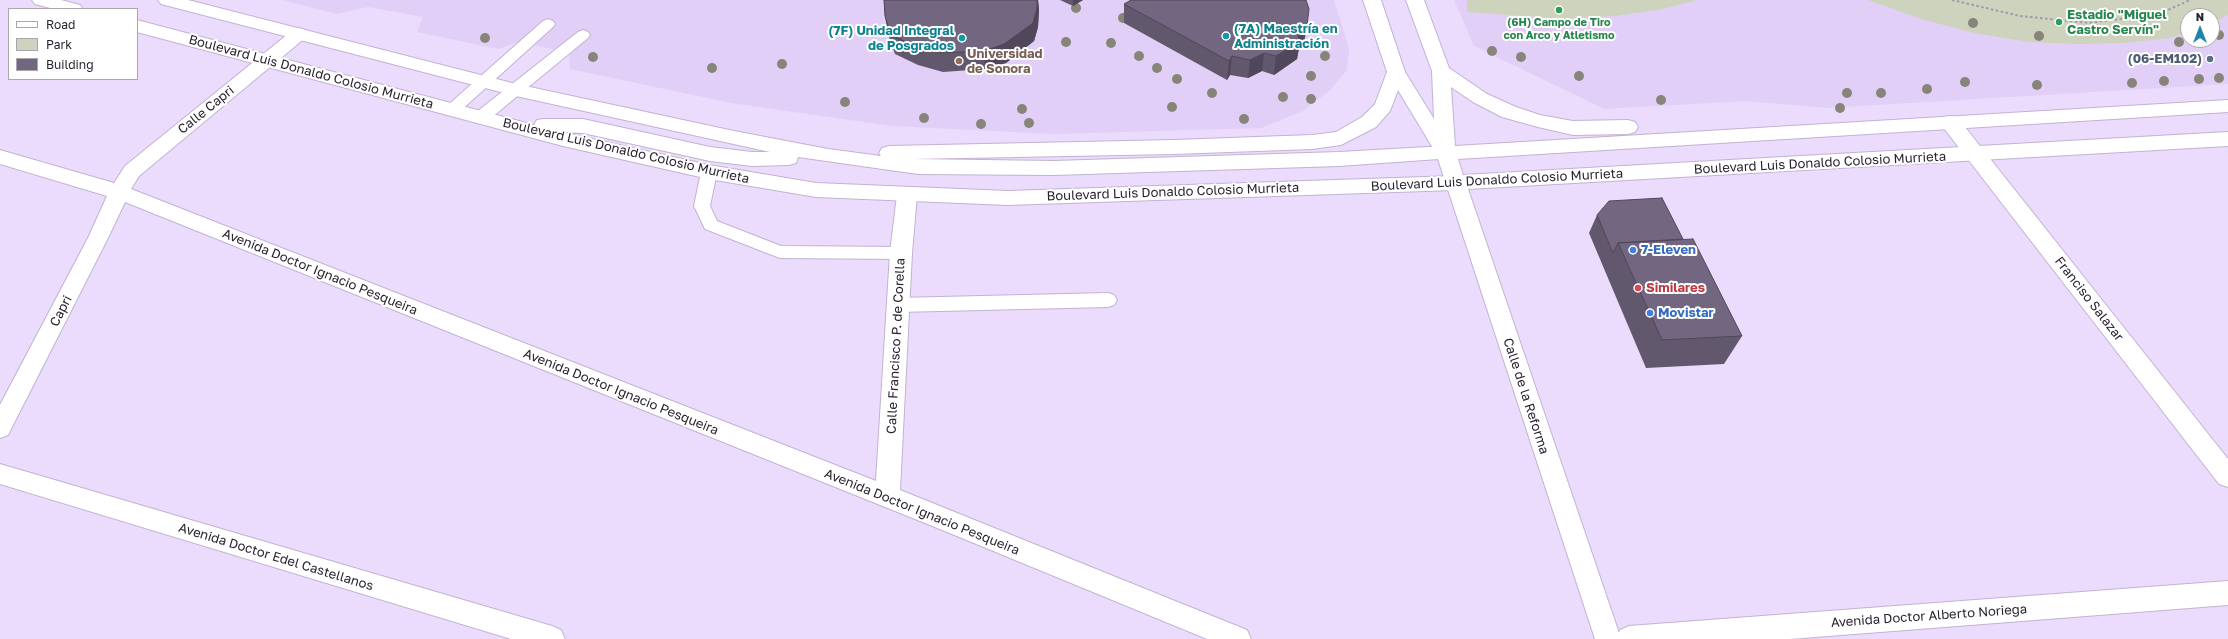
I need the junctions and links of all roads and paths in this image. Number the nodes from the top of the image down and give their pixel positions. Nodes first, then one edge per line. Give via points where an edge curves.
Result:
1 (41, 0) edge
2 (167, 0) edge
3 (1372, 0) edge
4 (1415, 0) edge
5 (1952, 0) edge
6 (2190, 0) edge
7 (70, 8) edge
8 (548, 24) dead end
9 (138, 26) edge
10 (299, 34) junction
11 (583, 36) dead end
12 (266, 62) junction
13 (1441, 71) junction
14 (1396, 72) junction
15 (483, 81) junction
16 (516, 90) junction
17 (2228, 106) edge
18 (453, 109) junction
19 (480, 118) junction
20 (1950, 122) junction
21 (507, 124) junction
22 (1828, 129) junction
23 (2228, 139) edge
24 (1446, 153) junction
25 (1976, 154) junction
26 (828, 156) junction
27 (0, 157) edge
28 (709, 172) junction
29 (1455, 183) junction
30 (119, 192) junction
31 (907, 195) junction
32 (901, 253) junction
33 (1108, 300) dead end
34 (898, 305) junction
35 (0, 428) edge
36 (0, 474) edge
37 (2228, 477) edge
38 (887, 497) junction
39 (2228, 593) edge
40 (552, 639) edge
41 (1238, 639) edge
42 (1608, 639) edge
43 (1629, 639) edge

1 - 7 main road
2 - 10 main road, Boulevard Luis Donaldo Colosio Murrieta
3 - 14 main road, Calle de la Reforma
4 - 13 main road, Calle de la Reforma
5 - 6 path via 2020,16 2089,23 2146,17
8 - 15 lane
9 - 12 main road, Boulevard Luis Donaldo Colosio Murrieta
10 - 12 main road, Calle Capri
10 - 15 main road, Boulevard Luis Donaldo Colosio Murrieta
11 - 16 lane
12 - 18 main road, Boulevard Luis Donaldo Colosio Murrieta
12 - 30 main road, Calle Capri via 146,158 132,171
13 - 22 main road via 1480,98 1509,112 1573,128 1741,121
13 - 24 main road, Calle de la Reforma
14 - 24 main road, Calle de la Reforma
14 - 26 main road via 1383,106 1369,122 1341,138 1312,142 1174,147 937,151
15 - 16 main road, Boulevard Luis Donaldo Colosio Murrieta
15 - 18 lane
16 - 19 lane
16 - 26 main road, Boulevard Luis Donaldo Colosio Murrieta
17 - 20 main road, Boulevard Luis Donaldo Colosio Murrieta
18 - 19 main road, Boulevard Luis Donaldo Colosio Murrieta
19 - 21 main road, Boulevard Luis Donaldo Colosio Murrieta
20 - 22 main road, Boulevard Luis Donaldo Colosio Murrieta
20 - 25 main road, Franciso Salazar
21 - 26 main road via 583,126 710,154 752,159
21 - 28 main road, Boulevard Luis Donaldo Colosio Murrieta
22 - 24 main road, Boulevard Luis Donaldo Colosio Murrieta
23 - 25 main road, Boulevard Luis Donaldo Colosio Murrieta
24 - 26 main road, Boulevard Luis Donaldo Colosio Murrieta via 1054,168 918,167
24 - 29 main road, Calle de la Reforma
25 - 29 main road, Boulevard Luis Donaldo Colosio Murrieta
25 - 37 main road, Franciso Salazar
27 - 30 main road, Avenida Doctor Ignacio Pesqueira
28 - 31 main road, Boulevard Luis Donaldo Colosio Murrieta via 816,190
28 - 32 lane via 702,206 711,225 780,252
29 - 31 main road, Boulevard Luis Donaldo Colosio Murrieta via 1008,198
29 - 42 main road, Calle de la Reforma
30 - 35 main road, Capri
30 - 38 main road, Avenida Doctor Ignacio Pesqueira
31 - 32 main road, Calle Francisco P. de Corella
32 - 34 main road, Calle Francisco P. de Corella
33 - 34 lane
34 - 38 main road, Calle Francisco P. de Corella
36 - 40 main road, Avenida Doctor Edel Castellanos
38 - 41 main road, Avenida Doctor Ignacio Pesqueira
39 - 43 main road, Avenida Doctor Alberto Noriega

